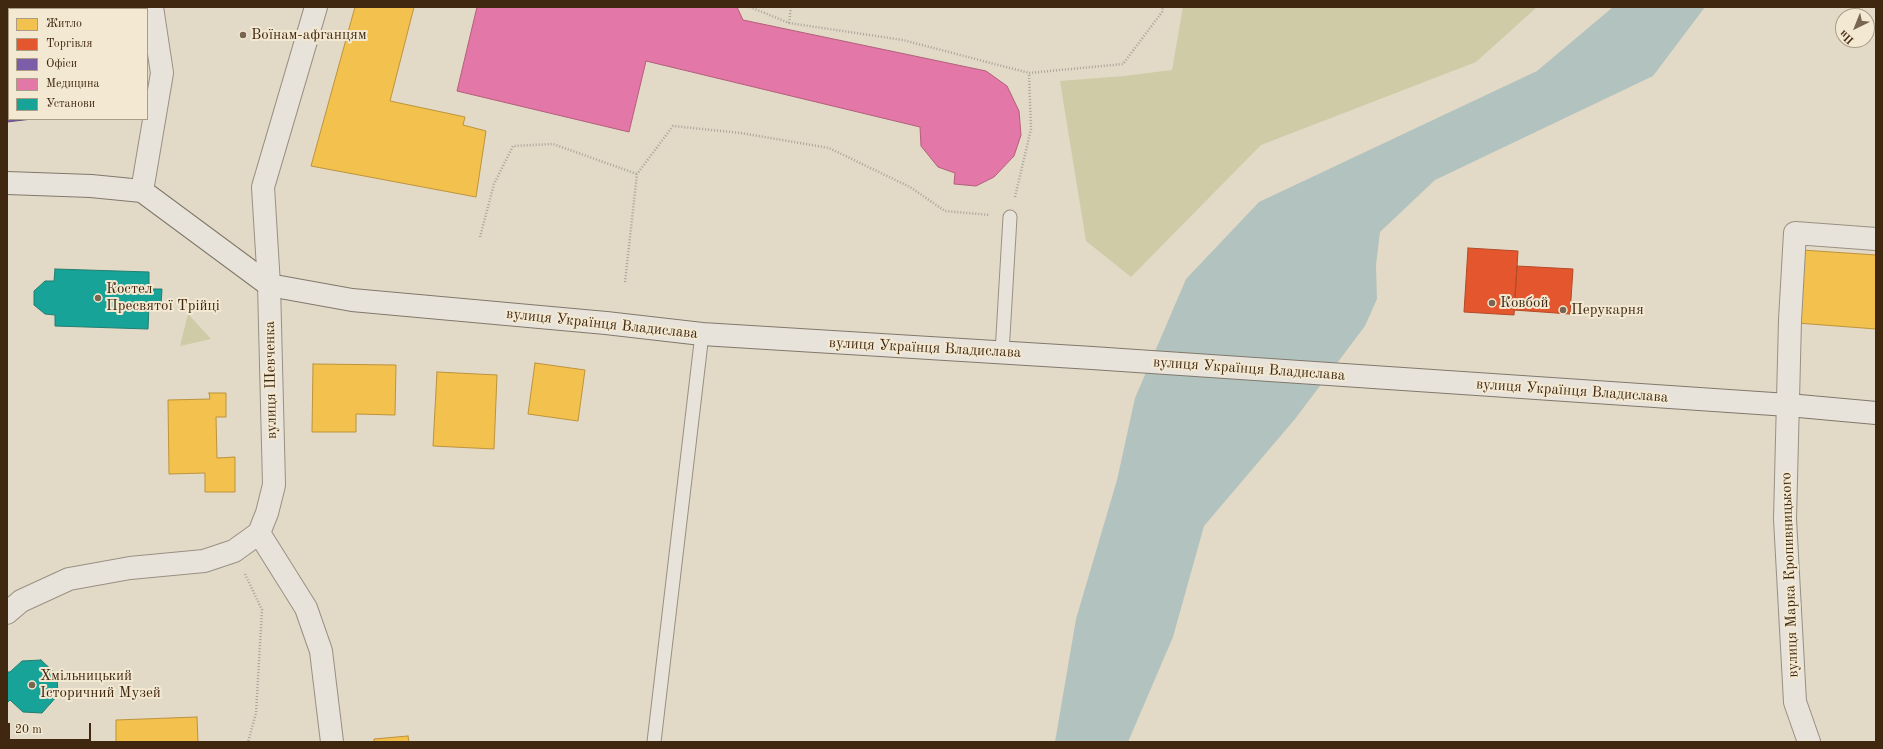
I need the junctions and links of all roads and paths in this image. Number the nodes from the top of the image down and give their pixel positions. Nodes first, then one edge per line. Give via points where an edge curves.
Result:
1 (152, 7) edge
2 (316, 7) edge
3 (750, 7) edge
4 (791, 7) edge
5 (1163, 7) edge
6 (789, 23) junction
7 (1029, 73) junction
8 (637, 174) junction
9 (7, 183) edge
10 (142, 192) junction
11 (1010, 217) junction
12 (480, 237) dead end
13 (1876, 239) edge
14 (625, 282) dead end
15 (269, 285) junction
16 (702, 334) junction
17 (1002, 353) junction
18 (1788, 406) junction
19 (1876, 413) edge
20 (259, 533) junction
21 (234, 551) junction
22 (7, 613) edge
23 (248, 742) edge
24 (332, 742) edge
25 (654, 742) edge
26 (1809, 742) edge

1 - 10 main road via 162,73
2 - 15 main road, вулиця Шевченка via 263,187
3 - 6 path
4 - 6 path
5 - 7 path via 1162,12 1123,64
6 - 7 path via 903,40
7 - 11 path via 1031,129
8 - 11 path via 673,126 741,133 830,148 910,187 945,211
8 - 12 path via 553,144 514,146 494,184
8 - 14 path
9 - 10 main road, вулиця Українця Владислава via 91,186
10 - 15 main road, вулиця Українця Владислава
11 - 17 lane
13 - 18 main road, вулиця Марка Кропивницького via 1795,233
15 - 16 main road, вулиця Українця Владислава via 352,300
15 - 20 main road, вулиця Шевченка via 274,485
16 - 17 main road, вулиця Українця Владислава
16 - 25 lane
17 - 18 main road, вулиця Українця Владислава
18 - 19 main road, вулиця Українця Владислава
18 - 26 main road, вулиця Марка Кропивницького via 1785,519 1795,702
20 - 21 main road
20 - 24 main road via 306,608 321,651
21 - 22 main road via 204,561 130,568 69,579 21,601
21 - 23 path via 262,610 256,713

